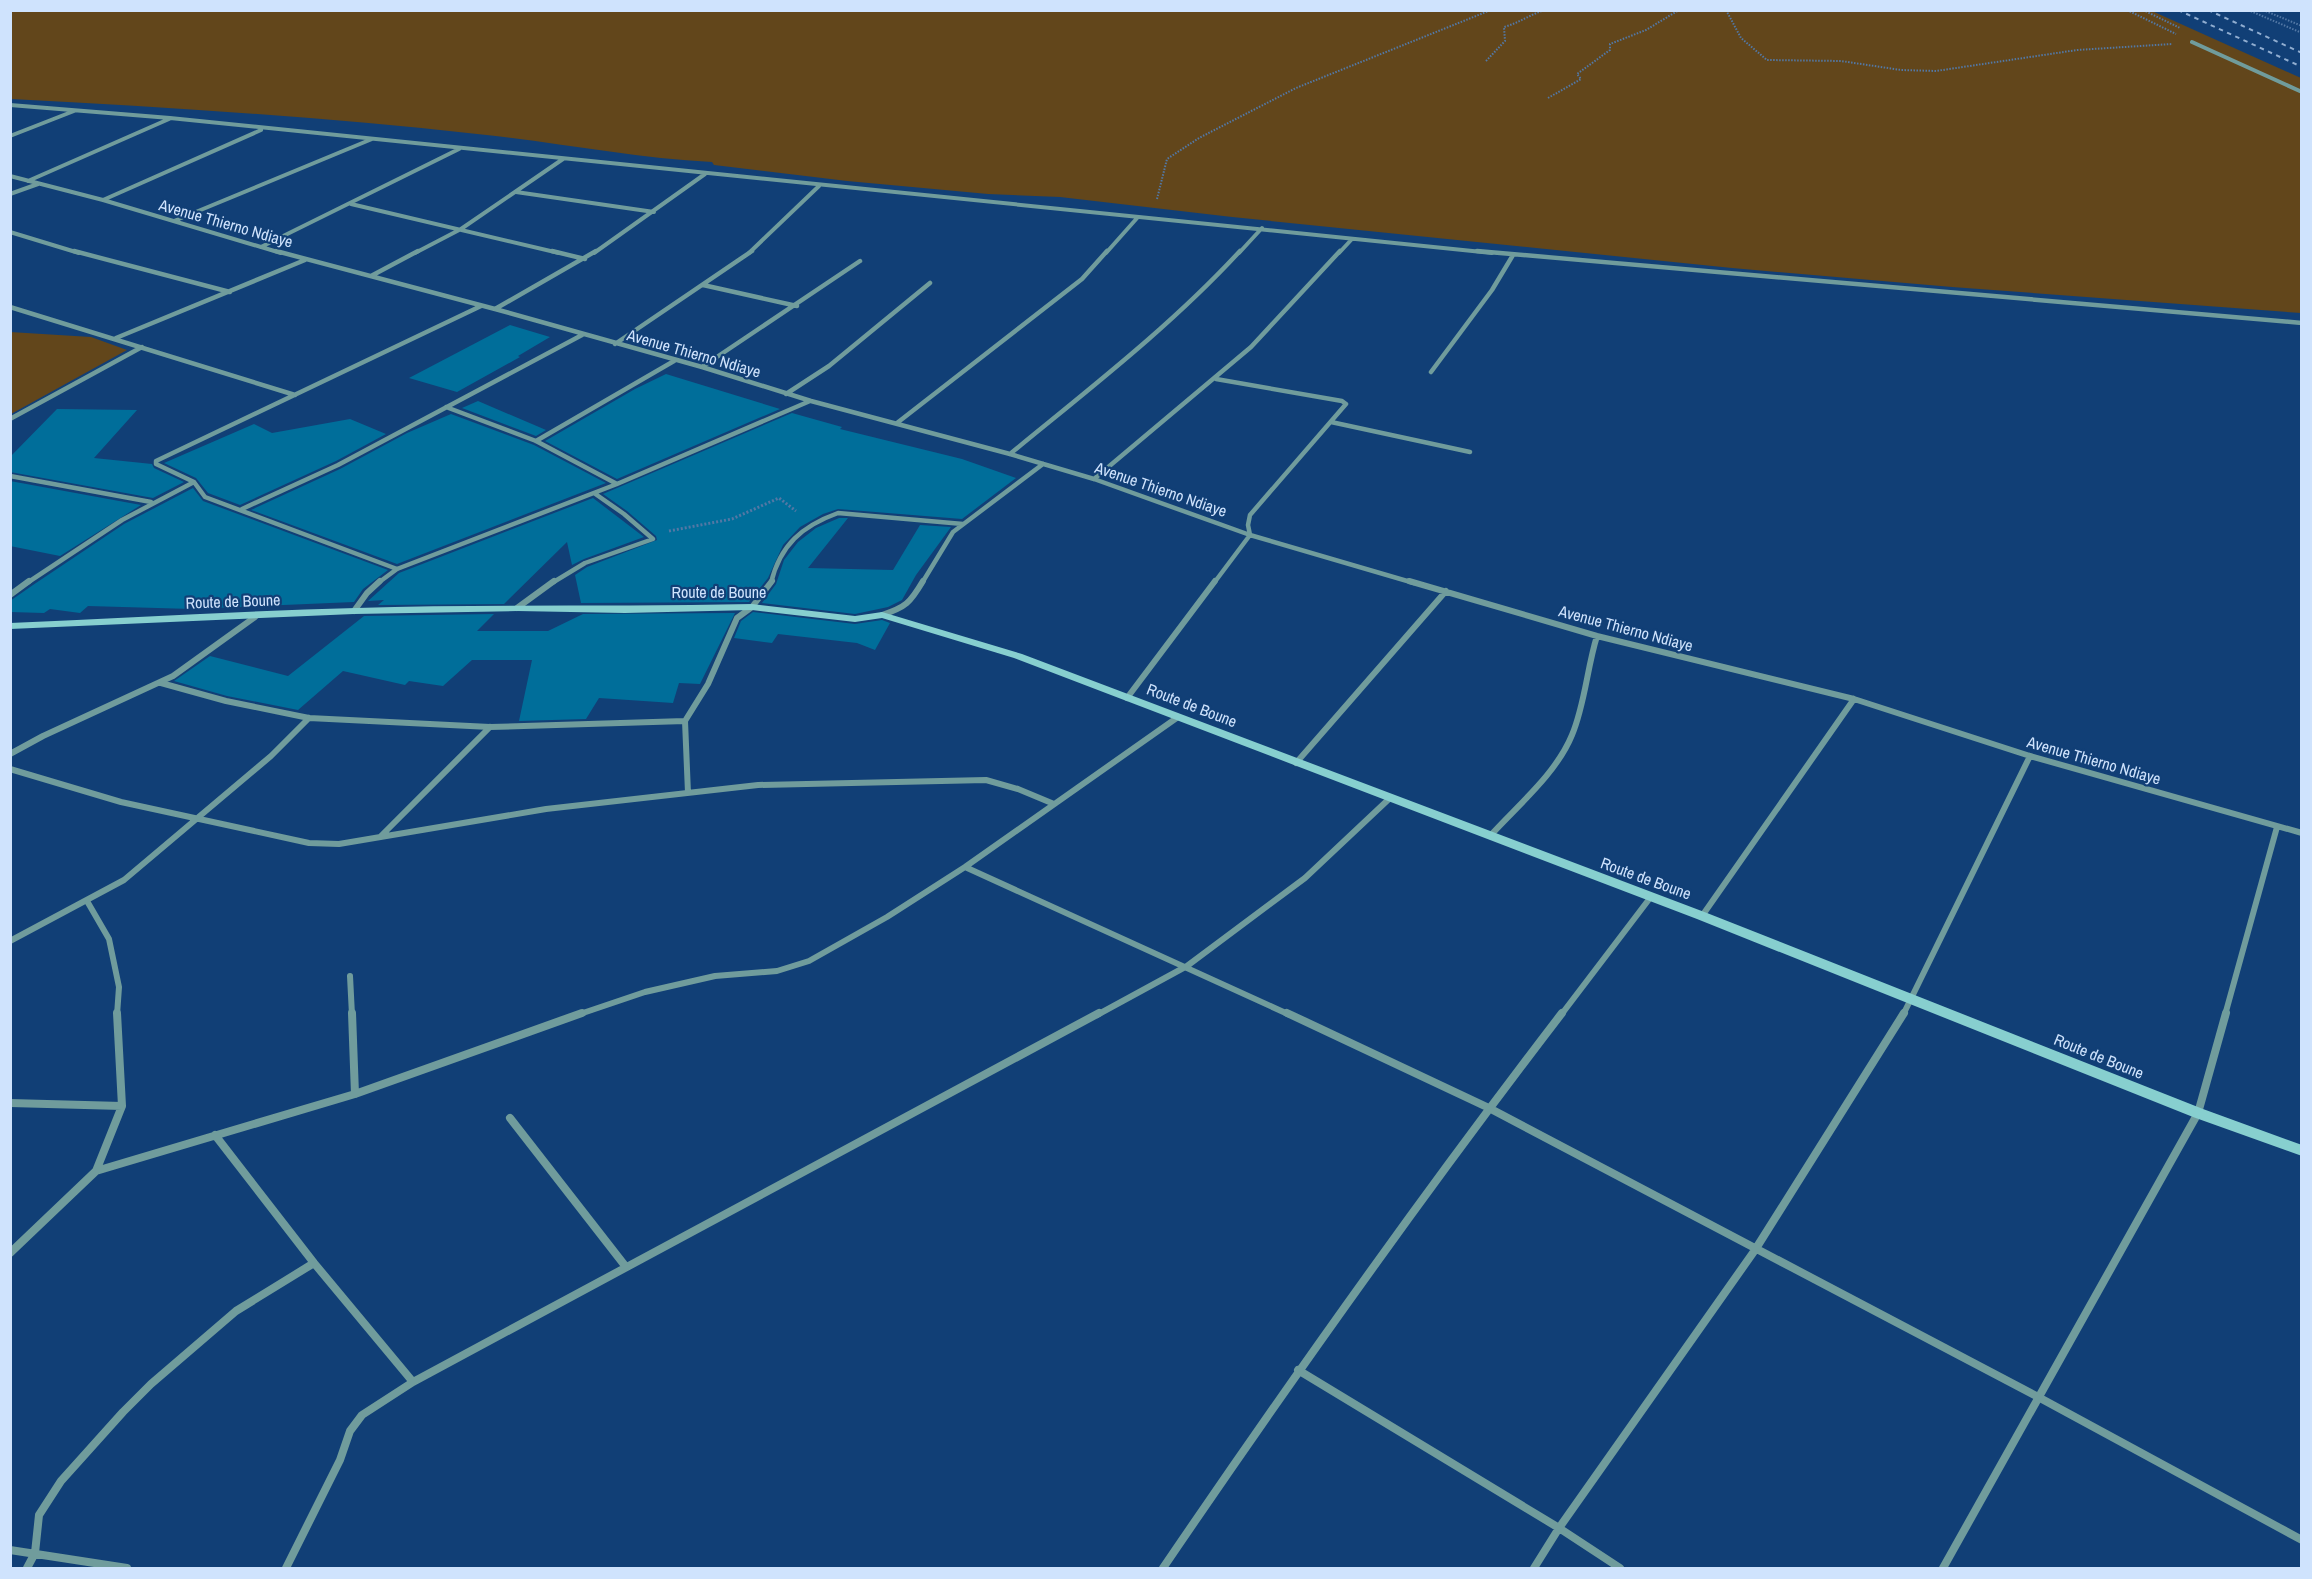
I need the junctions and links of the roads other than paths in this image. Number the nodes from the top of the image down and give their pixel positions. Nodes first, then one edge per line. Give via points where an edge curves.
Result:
1 (2192, 42) road end
2 (2301, 92) edge
3 (10, 105) edge
4 (76, 110) junction
5 (170, 118) junction
6 (264, 128) junction
7 (10, 136) edge
8 (374, 139) junction
9 (459, 148) junction
10 (563, 159) junction
11 (705, 174) junction
12 (10, 176) edge
13 (27, 181) junction
14 (39, 184) junction
15 (819, 186) junction
16 (515, 192) junction
17 (10, 194) edge
18 (103, 200) junction
19 (351, 204) junction
20 (654, 212) junction
21 (1138, 217) junction
22 (173, 221) junction
23 (1262, 228) junction
24 (461, 229) junction
25 (10, 232) edge
26 (1352, 239) junction
27 (260, 247) junction
28 (1512, 255) junction
29 (585, 259) junction
30 (305, 260) junction
31 (860, 261) dead end
32 (370, 276) junction
33 (930, 283) dead end
34 (704, 285) junction
35 (230, 292) junction
36 (482, 306) junction
37 (796, 306) junction
38 (10, 307) edge
39 (495, 309) junction
40 (2301, 323) edge
41 (582, 335) junction
42 (116, 338) junction
43 (615, 344) junction
44 (142, 347) junction
45 (674, 361) junction
46 (702, 367) junction
47 (1431, 372) dead end
48 (1216, 379) junction
49 (786, 394) junction
50 (296, 395) junction
51 (811, 401) junction
52 (446, 407) junction
53 (10, 419) edge
54 (1330, 422) junction
55 (897, 423) junction
56 (536, 441) junction
57 (1470, 452) dead end
58 (1010, 454) junction
59 (1043, 464) junction
60 (10, 476) edge
61 (1094, 479) junction
62 (194, 482) junction
63 (617, 484) junction
64 (594, 493) junction
65 (152, 502) junction
66 (242, 510) junction
67 (963, 524) junction
68 (1250, 535) junction
69 (397, 569) junction
70 (1446, 591) junction
71 (10, 595) edge
72 (752, 607) junction
73 (517, 608) junction
74 (354, 611) junction
75 (882, 615) junction
76 (255, 617) junction
77 (10, 626) edge
78 (1597, 636) junction
79 (161, 683) junction
80 (1127, 698) junction
81 (1854, 699) junction
82 (1178, 717) junction
83 (309, 718) junction
84 (685, 721) junction
85 (490, 727) junction
86 (10, 754) edge
87 (2030, 756) junction
88 (1296, 763) junction
89 (10, 769) edge
90 (688, 793) junction
91 (1390, 798) junction
92 (1054, 804) junction
93 (197, 819) junction
94 (2277, 827) junction
95 (2301, 833) edge
96 (1490, 836) junction
97 (380, 837) junction
98 (965, 867) junction
99 (1650, 897) junction
100 (87, 902) junction
101 (1702, 916) junction
102 (10, 941) edge
103 (1187, 966) junction
104 (350, 976) dead end
105 (1912, 1000) junction
106 (355, 1094) junction
107 (10, 1103) edge
108 (122, 1106) junction
109 (1489, 1108) junction
110 (2198, 1113) junction
111 (510, 1118) dead end
112 (214, 1135) junction
113 (2301, 1151) edge
114 (96, 1171) junction
115 (1755, 1250) junction
116 (10, 1253) edge
117 (314, 1263) junction
118 (626, 1267) junction
119 (1298, 1370) junction
120 (413, 1382) junction
121 (2040, 1398) junction
122 (1559, 1528) junction
123 (2301, 1540) edge
124 (10, 1550) edge
125 (35, 1553) junction
126 (27, 1569) edge
127 (127, 1569) edge
128 (286, 1569) edge
129 (1163, 1569) edge
130 (1534, 1569) edge
131 (1620, 1569) edge
132 (1943, 1569) edge

1 - 2 street
3 - 4 street
4 - 5 street
4 - 7 street
5 - 6 street
5 - 13 street
6 - 8 street
6 - 18 street
8 - 9 street
8 - 22 street
9 - 10 street
9 - 19 street
10 - 11 street
10 - 16 street
11 - 15 street
11 - 20 street
12 - 13 street, Avenue Thierno Ndiaye
13 - 14 street, Avenue Thierno Ndiaye
14 - 17 street
14 - 18 street, Avenue Thierno Ndiaye
15 - 21 street
15 - 34 street via 755,249
16 - 20 street
16 - 24 street
18 - 22 street, Avenue Thierno Ndiaye
19 - 24 street
19 - 27 street
20 - 29 street
21 - 23 street
21 - 55 street via 1082,279
22 - 27 street, Avenue Thierno Ndiaye
23 - 26 street
23 - 58 street via 1155,332
24 - 29 street
24 - 32 street
25 - 35 street
26 - 28 street
26 - 48 street
27 - 30 street, Avenue Thierno Ndiaye
28 - 40 street
28 - 47 street via 1492,290
29 - 39 street
30 - 32 street, Avenue Thierno Ndiaye
30 - 35 street
31 - 37 street
32 - 36 street, Avenue Thierno Ndiaye
33 - 49 street via 829,366
34 - 37 street
34 - 43 street
35 - 42 street
36 - 39 street, Avenue Thierno Ndiaye
36 - 50 street
37 - 46 street
38 - 42 street
39 - 41 street, Avenue Thierno Ndiaye
41 - 43 street, Avenue Thierno Ndiaye
41 - 52 street
42 - 44 street
43 - 45 street, Avenue Thierno Ndiaye
44 - 50 street
44 - 53 street
45 - 46 street, Avenue Thierno Ndiaye
45 - 56 street
46 - 49 street, Avenue Thierno Ndiaye
48 - 54 street via 1345,402
48 - 61 street
49 - 51 street, Avenue Thierno Ndiaye
50 - 62 street via 156,461
51 - 55 street, Avenue Thierno Ndiaye
51 - 63 street
52 - 56 street
52 - 66 street via 338,465
54 - 57 street
54 - 68 street via 1250,515
55 - 58 street, Avenue Thierno Ndiaye
56 - 63 street
58 - 59 street, Avenue Thierno Ndiaye
59 - 61 street, Avenue Thierno Ndiaye
59 - 67 street
60 - 65 street
61 - 68 street, Avenue Thierno Ndiaye
62 - 65 street
62 - 66 street via 205,497
63 - 64 street
64 - 69 street
64 - 73 street via 653,539 585,563
65 - 71 street via 70,551
66 - 69 street
67 - 72 street via 838,513 819,520 789,543 776,563 771,584
67 - 75 street via 954,532 912,600 903,608
68 - 70 street, Avenue Thierno Ndiaye
68 - 80 street
69 - 74 street via 374,585
70 - 78 street, Avenue Thierno Ndiaye
70 - 88 street
72 - 73 street, Route de Boune
72 - 75 street, Route de Boune via 855,618
72 - 84 street via 737,618 708,684
73 - 74 street, Route de Boune
74 - 76 street, Route de Boune
75 - 80 street, Route de Boune via 1018,656
76 - 77 street, Route de Boune
76 - 79 street
78 - 81 street, Avenue Thierno Ndiaye
78 - 96 street via 1572,736 1562,754
79 - 83 street
79 - 86 street
80 - 82 street, Route de Boune
81 - 87 street, Avenue Thierno Ndiaye
81 - 101 street
82 - 88 street, Route de Boune
82 - 92 street
83 - 85 street
83 - 93 street
84 - 85 street
84 - 90 street
85 - 97 street
87 - 94 street, Avenue Thierno Ndiaye
87 - 105 street
88 - 91 street, Route de Boune
89 - 93 street via 55,786
90 - 92 street via 758,785 986,780
90 - 97 street via 546,809
91 - 96 street, Route de Boune
91 - 103 street via 1305,878
92 - 98 street
93 - 97 street via 309,843 339,844
93 - 100 street via 124,880
94 - 95 street, Avenue Thierno Ndiaye
94 - 110 street
96 - 99 street, Route de Boune
98 - 103 street
98 - 106 street via 809,961 777,971 715,976 645,992
99 - 101 street, Route de Boune
99 - 109 street
100 - 102 street
100 - 108 street via 110,939 119,987
101 - 105 street, Route de Boune
103 - 109 street
103 - 118 street
104 - 106 street
105 - 110 street, Route de Boune
105 - 115 street
106 - 112 street
107 - 108 street
108 - 114 street
109 - 115 street
109 - 119 street
110 - 113 street, Route de Boune
110 - 121 street
111 - 118 street
112 - 114 street
112 - 117 street
114 - 116 street
115 - 121 street
115 - 122 street
117 - 120 street
117 - 125 street via 236,1311 130,1405 61,1481 39,1515
118 - 120 street
119 - 122 street
119 - 129 street
120 - 128 street via 362,1415 350,1431 340,1460
121 - 123 street
121 - 132 street
122 - 130 street
122 - 131 street
124 - 125 street
125 - 126 street
125 - 127 street

